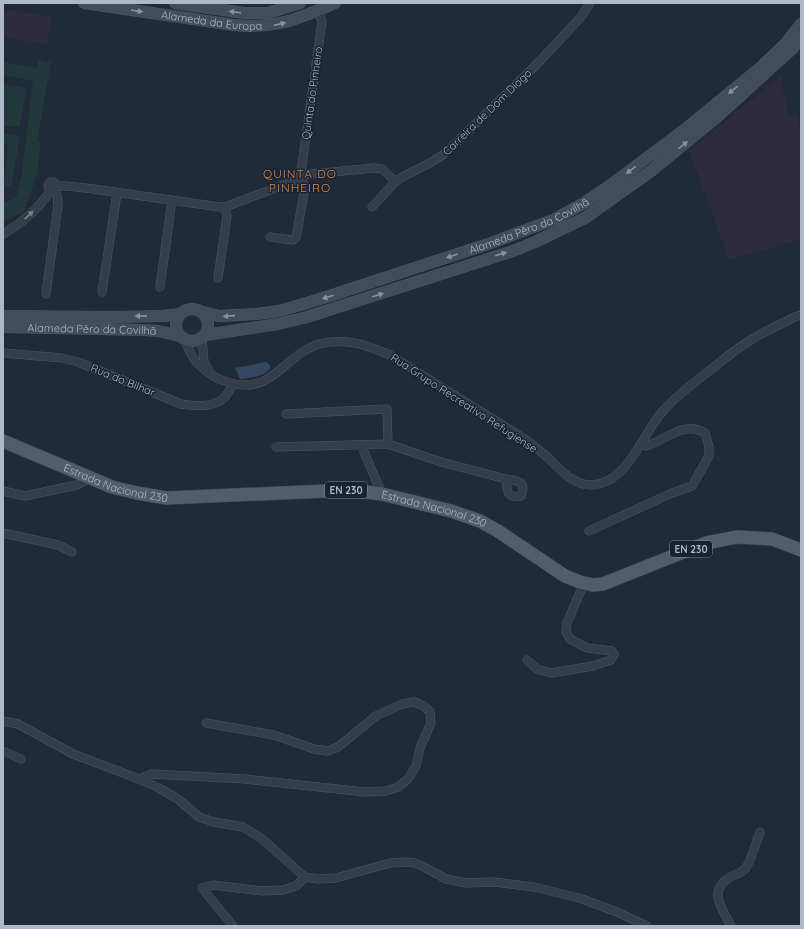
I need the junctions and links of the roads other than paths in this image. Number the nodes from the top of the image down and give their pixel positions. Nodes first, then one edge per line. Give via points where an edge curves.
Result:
1 (84, 3) edge
2 (175, 3) edge
3 (300, 3) edge
4 (335, 3) edge
5 (590, 3) edge
6 (318, 11) junction
7 (801, 24) edge
8 (801, 37) edge
9 (300, 176) junction
10 (396, 182) junction
11 (54, 188) junction
12 (117, 192) junction
13 (172, 200) junction
14 (225, 207) junction
15 (372, 207) dead end
16 (3, 234) edge
17 (270, 237) dead end
18 (218, 278) dead end
19 (160, 287) dead end
20 (102, 292) dead end
21 (46, 294) dead end
22 (203, 312) junction
23 (180, 314) junction
24 (801, 315) edge
25 (3, 316) edge
26 (3, 327) edge
27 (204, 337) junction
28 (182, 338) junction
29 (3, 354) edge
30 (211, 374) junction
31 (233, 385) junction
32 (286, 414) dead end
33 (3, 441) edge
34 (640, 443) junction
35 (364, 444) junction
36 (388, 444) junction
37 (276, 447) dead end
38 (90, 478) junction
39 (506, 479) dead end
40 (3, 491) edge
41 (382, 494) junction
42 (589, 531) dead end
43 (3, 533) edge
44 (801, 550) edge
45 (72, 552) dead end
46 (584, 583) junction
47 (527, 660) dead end
48 (3, 721) edge
49 (206, 723) dead end
50 (4, 753) edge
51 (22, 759) dead end
52 (139, 779) junction
53 (760, 832) dead end
54 (306, 877) junction
55 (234, 926) edge
56 (647, 926) edge
57 (731, 926) edge

1 -> 6 main road, Alameda da Europa via 244,26 288,22
3 -> 2 main road, Alameda da Europa via 268,12 245,13
4 - 6 main road, Alameda da Europa
5 - 10 street, Carreira de Dom Diogo via 581,17 538,63 456,143 444,154
6 - 9 street, Quinta do Pinheiro via 322,21
7 -> 22 main road, Alameda Pêro da Covilhã via 760,68 693,123 608,187 555,219 429,264 279,311 219,316
27 -> 8 main road, Alameda Pêro da Covilhã via 307,317 512,250 585,218 656,166 726,109 793,48
9 - 10 street via 374,168 382,169
9 - 14 street via 296,180
9 - 17 street, Quinta do Pinheiro via 305,187 296,238 293,240
10 - 15 street, Carreira de Dom Diogo
11 - 12 street via 66,186
16 -> 11 street via 25,219
11 - 21 street via 58,205
12 - 13 street
12 - 20 street
13 - 14 street
13 - 19 street
14 - 18 street via 227,216
22 - 23 main road, Alameda Pêro da Covilhã via 194,308
22 - 27 main road via 208,321 208,331
23 -> 25 main road, Alameda Pêro da Covilhã via 115,317
23 - 28 main road via 176,325
24 - 34 street, Rua Grupo Recreativo Refugiense via 755,337 694,382 662,412
26 - 28 main road, Alameda Pêro da Covilhã via 144,330
27 - 28 main road, Alameda Pêro da Covilhã via 193,341
27 - 30 street via 204,362
28 - 30 street, Rua Grupo Recreativo Refugiense via 196,362
29 - 31 street, Rua do Bilhar via 62,358 78,362 181,404 195,406 213,404 224,398
30 - 31 street, Rua Grupo Recreativo Refugiense
31 - 34 street, Rua Grupo Recreativo Refugiense via 258,384 270,378 303,351 318,344 346,341 372,347 390,355 524,438 569,477 586,485 604,482 614,476 627,465
32 - 36 street via 387,409
33 - 38 main road, Estrada Nacional 230 / EN 230
34 - 42 street via 646,446 678,431 690,427 698,428 705,433 709,456 692,486
35 - 36 street
35 - 37 street
35 - 41 street via 364,452
36 - 39 street via 441,462
38 - 40 street via 77,484 25,496
38 - 41 main road, Estrada Nacional 230 / EN 230 via 112,487 166,498 349,490
41 - 46 main road, Estrada Nacional 230 / EN 230 via 480,521 565,576
43 - 45 street via 58,545
44 - 46 main road, Estrada Nacional 230 / EN 230 via 772,540 737,537 706,543 603,584
46 - 47 street via 567,623 566,632 570,639 587,648 612,651 614,654 611,660 551,674 537,669
48 - 52 street via 18,724 73,754
49 - 52 street via 274,735 314,749 328,751 338,747 376,716 402,704 414,702 424,706 430,712 431,723 420,748 416,766 398,787 386,791 365,792 245,779 152,774
50 - 51 street
52 - 54 street via 178,799 199,817 243,827 261,838
53 - 57 street via 745,869 718,887 719,902
54 - 55 street via 296,886 283,890 263,891 213,885 202,888
54 - 56 street via 336,878 390,864 415,863 446,880 534,887 582,899

